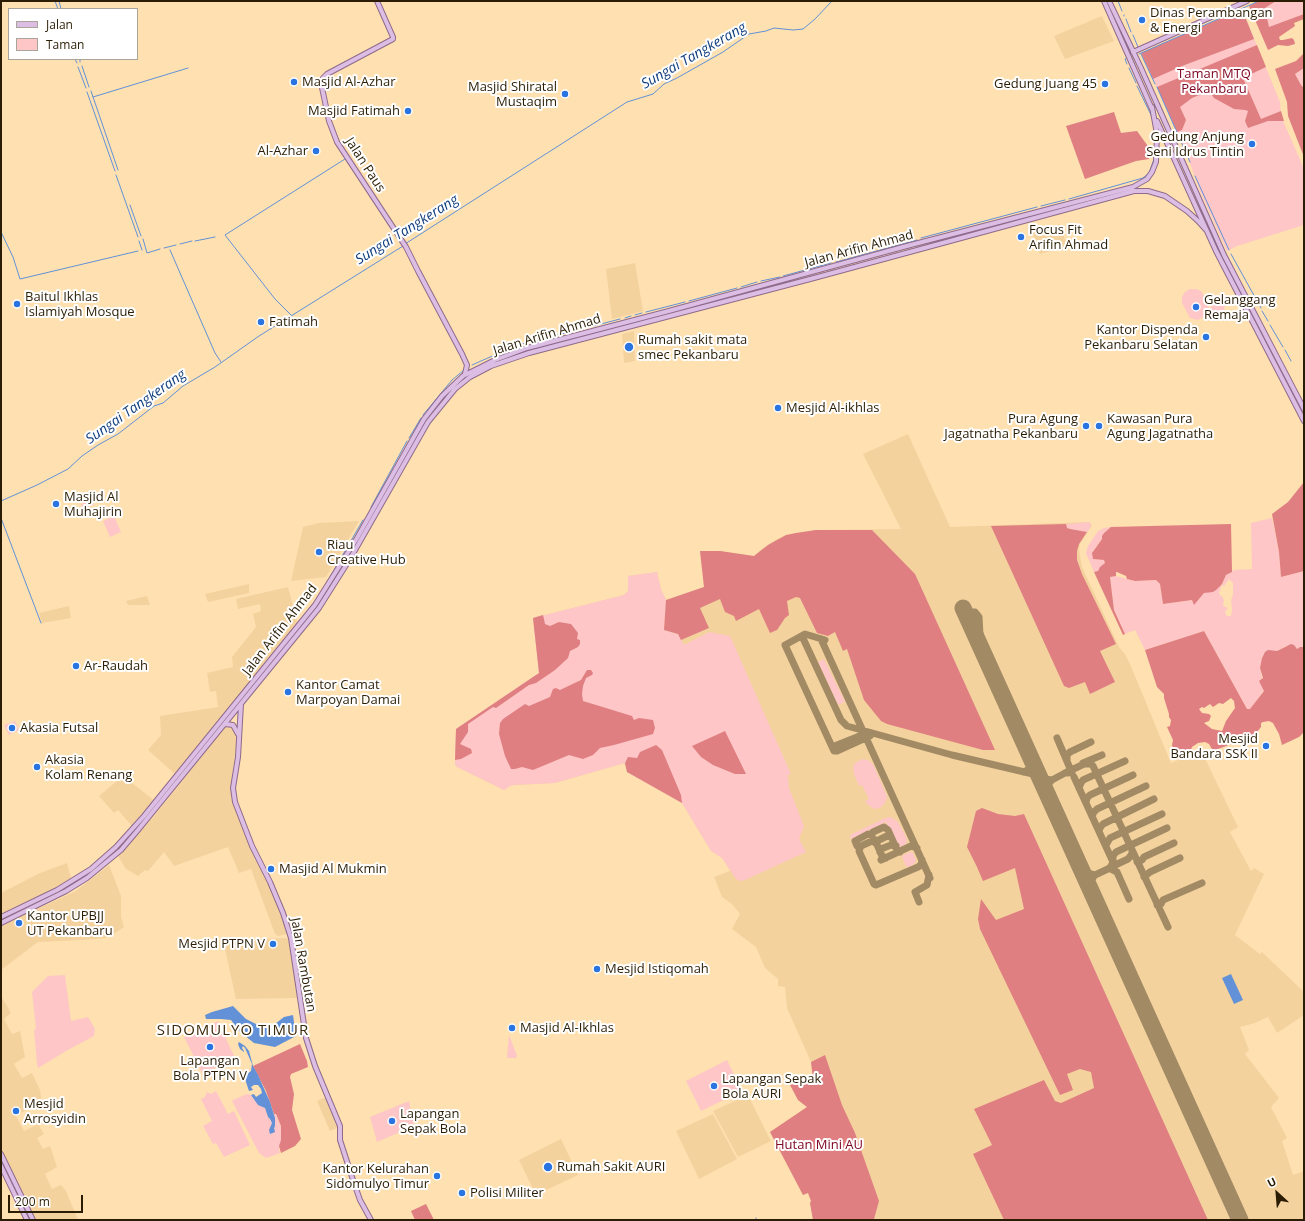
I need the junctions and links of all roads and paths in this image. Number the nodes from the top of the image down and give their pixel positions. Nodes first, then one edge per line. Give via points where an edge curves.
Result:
1 (377, 1) edge
2 (1104, 1) edge
3 (1109, 1) edge
4 (1247, 1) edge
5 (1133, 52) junction
6 (1152, 107) junction
7 (1185, 168) junction
8 (1180, 170) junction
9 (1189, 176) junction
10 (1183, 178) junction
11 (1002, 224) junction
12 (1207, 231) junction
13 (813, 272) junction
14 (814, 278) junction
15 (686, 309) junction
16 (540, 347) junction
17 (1273, 349) junction
18 (1268, 352) junction
19 (467, 365) junction
20 (476, 369) junction
21 (465, 374) junction
22 (1304, 410) edge
23 (1304, 421) edge
24 (382, 499) junction
25 (285, 646) junction
26 (241, 703) junction
27 (224, 724) junction
28 (239, 735) junction
29 (168, 791) junction
30 (45, 898) junction
31 (1, 917) edge
32 (1, 923) edge
33 (1, 1154) edge
34 (2, 1165) edge
35 (27, 1220) edge
36 (33, 1220) edge
37 (371, 1220) edge

1 - 19 main road, Jalan Paus via 393,37 392,40 327,74 322,80 329,121 337,142 406,247
2 - 6 main road
3 - 5 main road
4 - 5 main road
5 - 7 main road
6 - 8 main road
6 - 11 main road, Jalan Arifin Ahmad via 1157,130 1157,154 1154,169 1144,181 1134,187
7 - 8 main road
7 - 9 main road
8 - 10 main road
9 - 10 main road
9 - 17 main road via 1224,255
10 - 12 main road
11 - 12 main road, Jalan Arifin Ahmad via 1145,190 1172,200
11 - 13 main road, Jalan Arifin Ahmad
11 - 14 main road, Jalan Arifin Ahmad
12 - 18 main road
13 - 14 main road
13 - 15 main road, Jalan Arifin Ahmad
14 - 15 main road, Jalan Arifin Ahmad
15 - 16 main road, Jalan Arifin Ahmad
16 - 20 main road, Jalan Arifin Ahmad via 506,355
16 - 24 main road, Jalan Arifin Ahmad via 491,366 470,377 455,389 428,422
17 - 18 main road
17 - 22 main road
18 - 23 main road
19 - 20 main road
19 - 21 main road
20 - 21 main road, Jalan Arifin Ahmad
21 - 24 main road, Jalan Arifin Ahmad via 428,413
24 - 25 main road, Jalan Arifin Ahmad via 350,559 319,608
25 - 26 main road, Jalan Arifin Ahmad
25 - 29 main road, Jalan Arifin Ahmad
26 - 27 main road, Jalan Arifin Ahmad
26 - 28 main road, Jalan Rambutan
27 - 28 main road via 233,725
27 - 29 main road, Jalan Arifin Ahmad
28 - 37 main road, Jalan Rambutan via 233,788 235,802 252,846 284,913 291,938 306,1038 339,1128 342,1148 358,1196
29 - 30 main road, Jalan Arifin Ahmad via 138,830 108,861 78,884
30 - 31 main road, Jalan Arifin Ahmad
30 - 32 main road, Jalan Arifin Ahmad
33 - 34 main road
34 - 35 main road
34 - 36 main road

